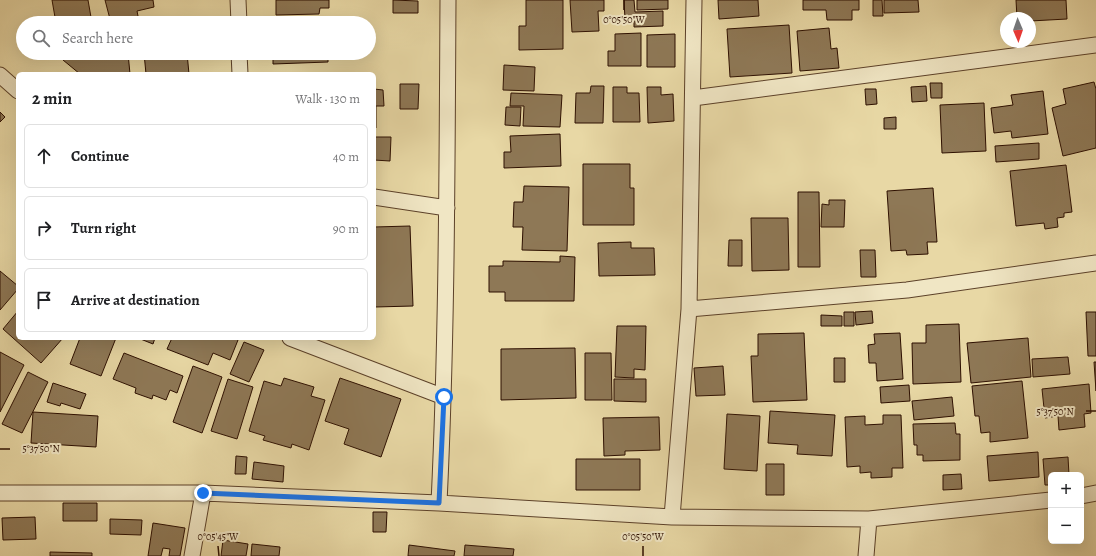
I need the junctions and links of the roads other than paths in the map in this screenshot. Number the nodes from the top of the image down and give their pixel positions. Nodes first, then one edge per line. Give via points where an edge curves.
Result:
1 (238, 0) edge
2 (448, 0) edge
3 (694, 0) edge
4 (238, 16) edge
5 (1096, 45) edge
6 (239, 60) edge
7 (240, 72) edge
8 (0, 75) edge
9 (16, 89) edge
10 (693, 98) junction
11 (376, 197) edge
12 (447, 208) junction
13 (1096, 263) edge
14 (689, 309) junction
15 (295, 340) edge
16 (444, 397) junction
17 (0, 493) edge
18 (203, 493) junction
19 (1096, 493) edge
20 (1084, 495) edge
21 (1048, 500) edge
22 (439, 503) junction
23 (672, 517) junction
24 (869, 519) junction
25 (192, 556) edge
26 (866, 556) edge

1 - 4 street
2 - 12 street
3 - 10 street
5 - 10 street
6 - 7 street
8 - 9 street
10 - 14 street
11 - 12 street
12 - 16 street
13 - 14 street via 907,290
14 - 23 street
15 - 16 street
16 - 22 street
17 - 18 street
18 - 22 street
18 - 25 street
19 - 20 street
21 - 24 street
22 - 23 street
23 - 24 street
24 - 26 street

